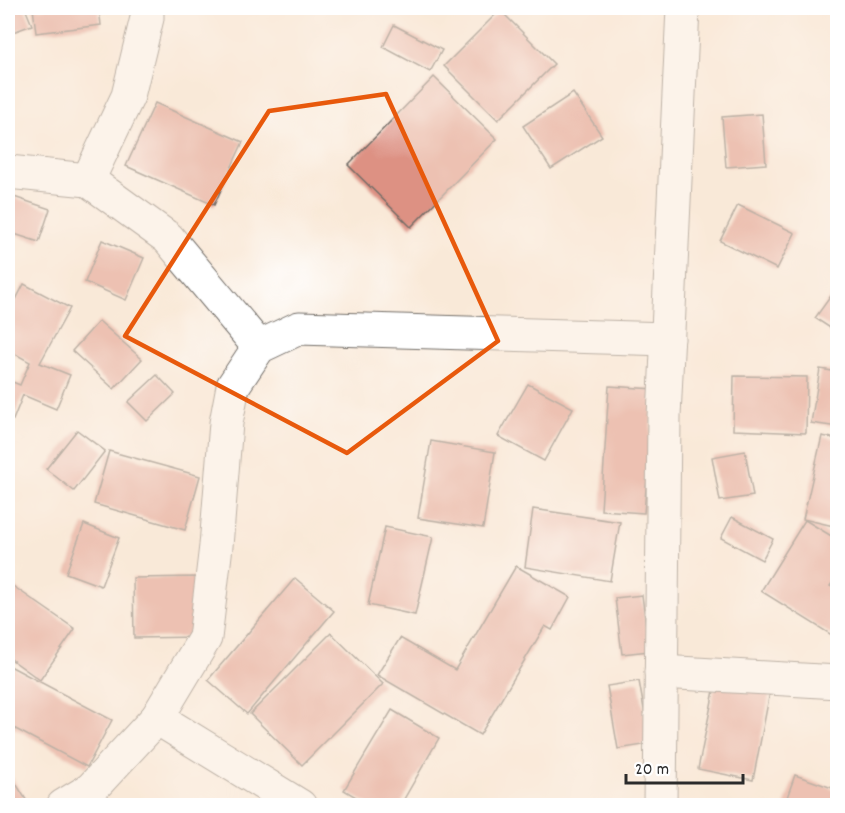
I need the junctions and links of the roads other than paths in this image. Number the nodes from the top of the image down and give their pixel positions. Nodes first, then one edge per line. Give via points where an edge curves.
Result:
1 (147, 8) edge
2 (683, 8) edge
3 (8, 172) edge
4 (88, 180) junction
5 (668, 339) junction
6 (259, 347) junction
7 (661, 672) junction
8 (837, 682) edge
9 (157, 718) junction
10 (63, 806) edge
11 (300, 806) edge
12 (660, 806) edge

1 - 4 street via 128,96
2 - 5 street
3 - 4 street
4 - 6 street via 168,238
5 - 6 street via 299,328
5 - 7 street
6 - 9 street via 233,386 226,423 205,638
7 - 8 street
7 - 12 street
9 - 10 street via 91,789
9 - 11 street

